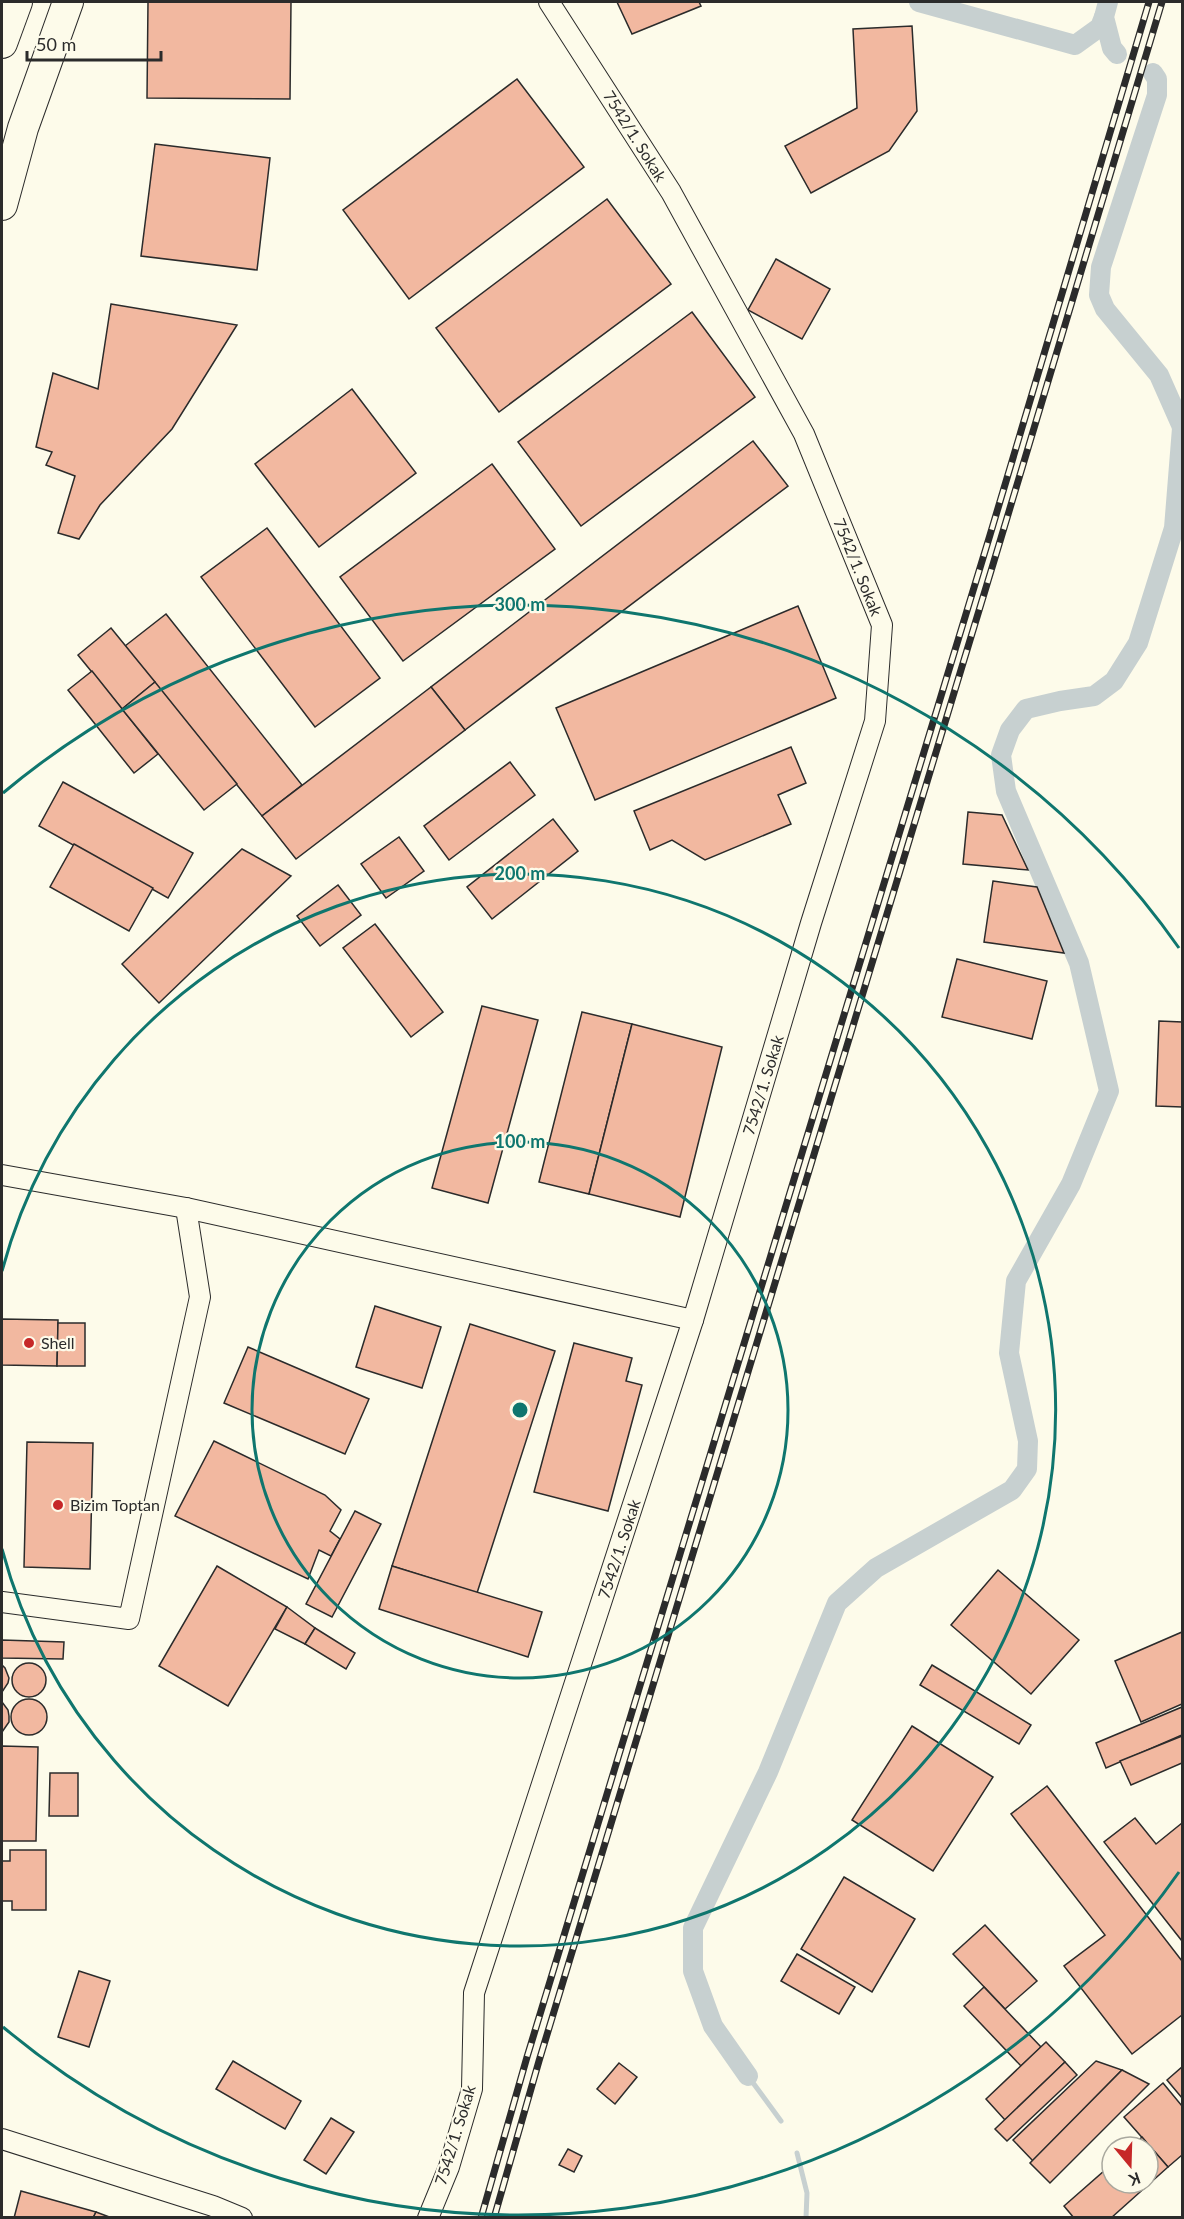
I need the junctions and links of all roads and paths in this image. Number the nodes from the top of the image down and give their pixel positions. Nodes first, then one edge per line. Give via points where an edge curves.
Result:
1 (17, 2) edge
2 (68, 2) edge
3 (549, 2) edge
4 (2, 43) edge
5 (2, 205) edge
6 (2, 1175) edge
7 (186, 1208) junction
8 (693, 1320) junction
9 (2, 1602) edge
10 (2, 2139) edge
11 (242, 2217) edge
12 (428, 2217) edge

1 - 4 highway
2 - 5 highway via 23,128
3 - 8 street, 7542/1. Sokak via 671,192 804,434 882,625 875,721
6 - 7 street
7 - 8 street
7 - 9 street via 200,1297 129,1619
8 - 12 street, 7542/1. Sokak via 474,1993 472,2089 449,2167
10 - 11 street

